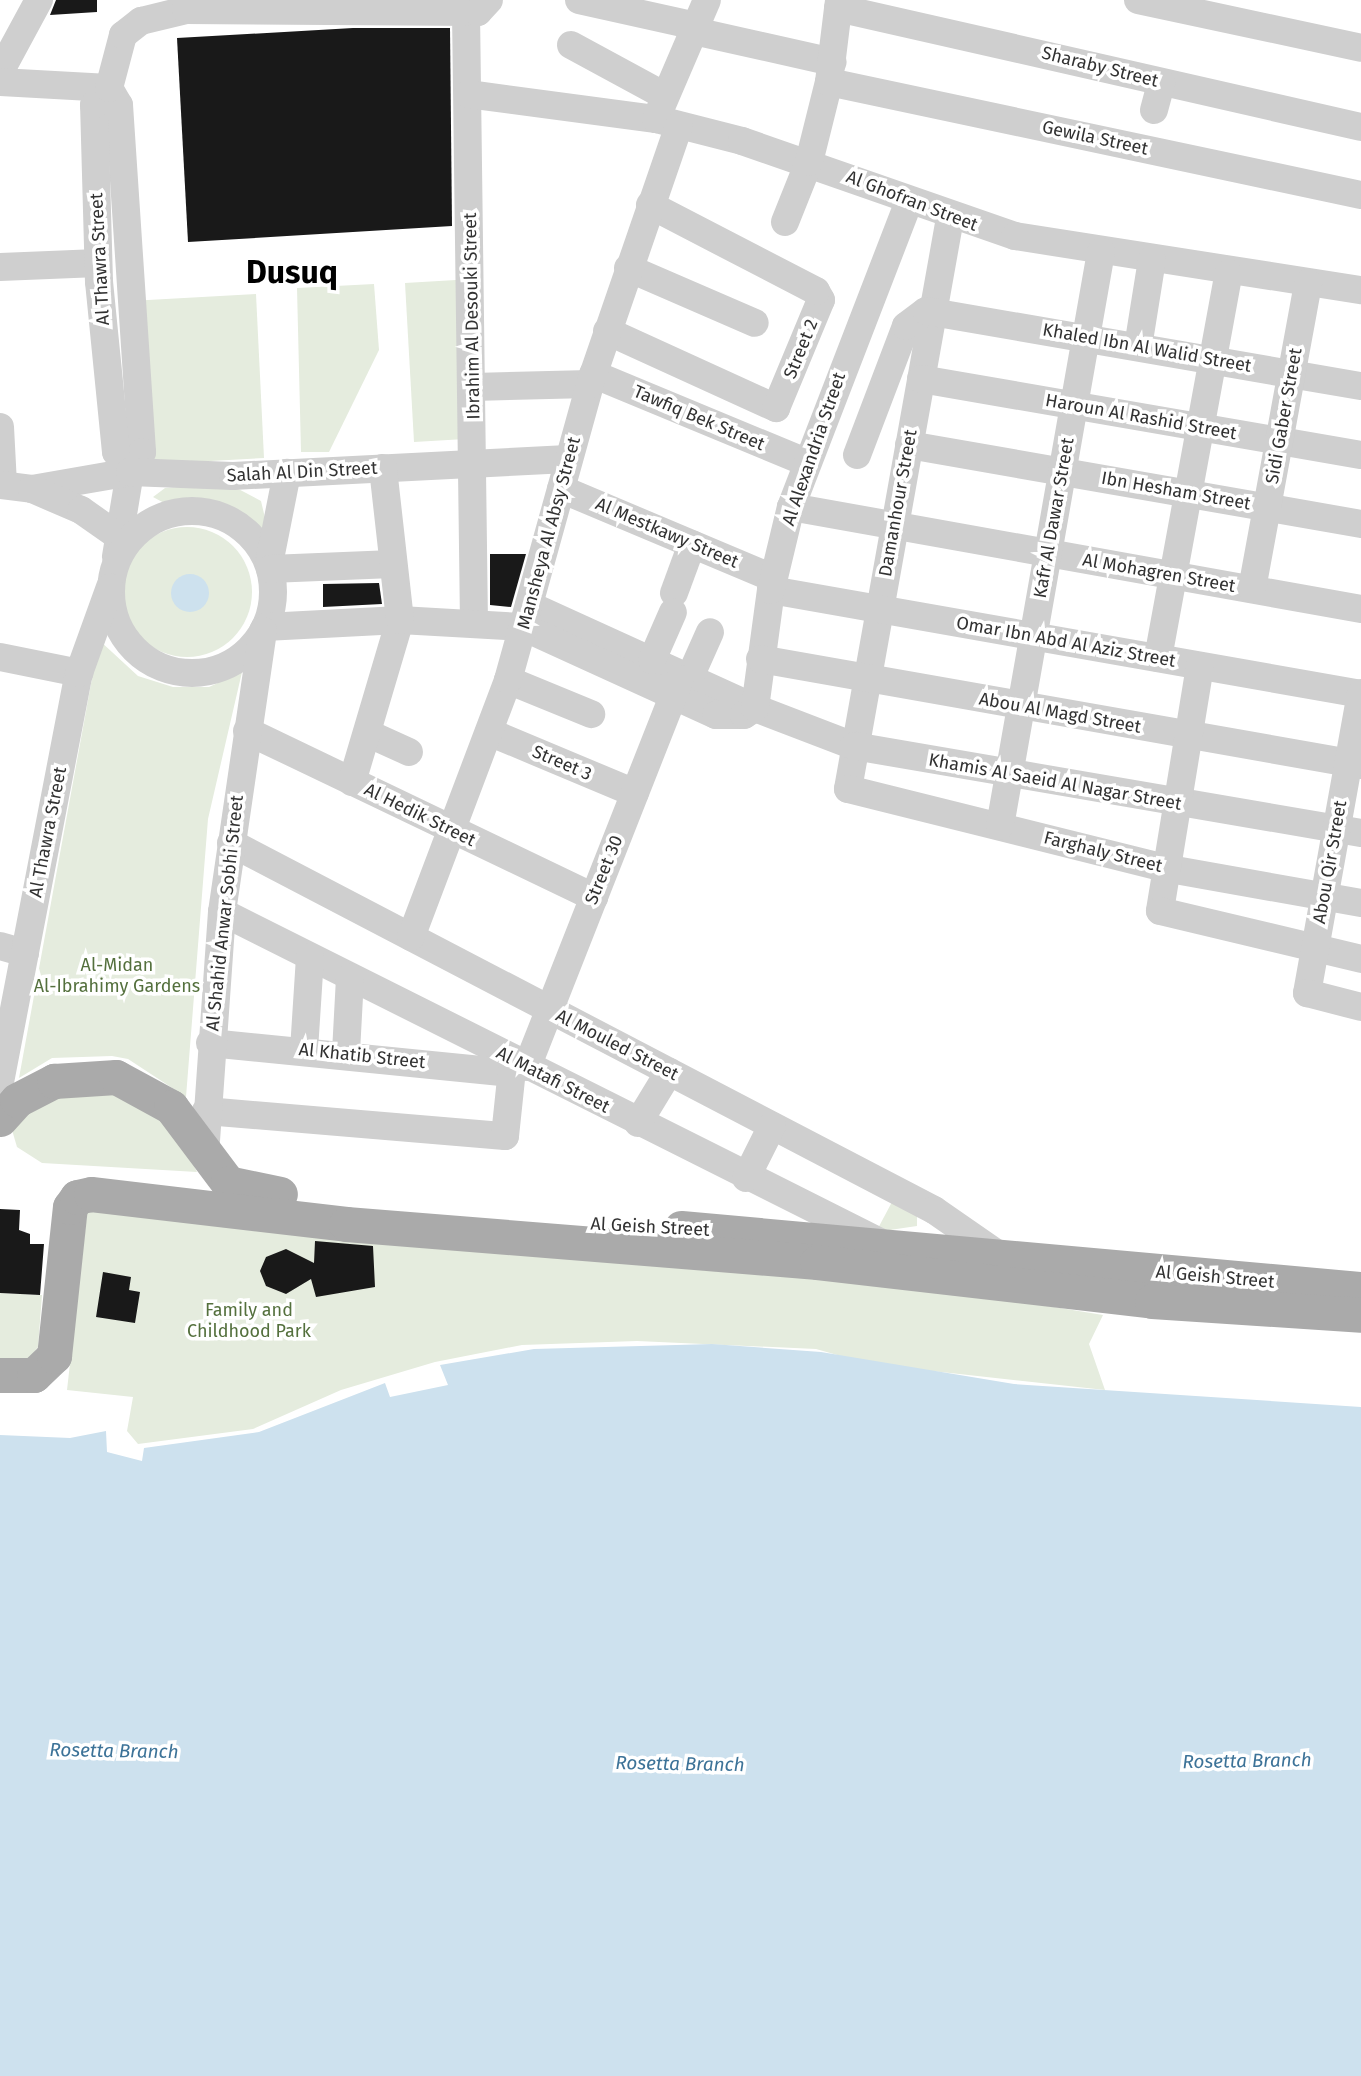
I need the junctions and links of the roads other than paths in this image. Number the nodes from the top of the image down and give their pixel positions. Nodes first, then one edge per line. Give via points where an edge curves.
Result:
1 (39, 0) edge
2 (579, 0) edge
3 (707, 0) edge
4 (1138, 0) edge
5 (839, 4) edge
6 (189, 5) edge
7 (269, 6) edge
8 (341, 6) edge
9 (478, 6) edge
10 (1207, 6) edge
11 (159, 8) edge
12 (1261, 12) edge
13 (695, 28) junction
14 (570, 45) dead end
15 (1361, 48) edge
16 (0, 72) edge
17 (831, 72) junction
18 (0, 82) edge
19 (1161, 83) junction
20 (109, 88) junction
21 (468, 94) junction
22 (1154, 110) dead end
23 (667, 114) junction
24 (1361, 127) edge
25 (809, 162) junction
26 (1361, 195) edge
27 (909, 201) junction
28 (650, 205) junction
29 (950, 218) junction
30 (785, 222) dead end
31 (1101, 252) junction
32 (1153, 260) junction
33 (98, 263) junction
34 (0, 267) edge
35 (628, 268) junction
36 (1229, 273) junction
37 (1308, 283) junction
38 (1361, 290) edge
39 (933, 311) junction
40 (755, 323) dead end
41 (607, 331) junction
42 (1086, 338) junction
43 (1138, 347) junction
44 (1213, 360) junction
45 (1292, 374) junction
46 (592, 379) junction
47 (921, 379) junction
48 (1361, 386) edge
49 (473, 387) junction
50 (1074, 405) junction
51 (0, 427) edge
52 (1200, 428) junction
53 (1279, 441) junction
54 (909, 445) junction
55 (857, 455) dead end
56 (1361, 455) edge
57 (568, 459) junction
58 (805, 462) junction
59 (475, 463) junction
60 (383, 468) junction
61 (130, 472) junction
62 (1062, 472) junction
63 (287, 473) junction
64 (1, 485) edge
65 (32, 489) junction
66 (561, 489) junction
67 (1188, 494) junction
68 (791, 507) junction
69 (1267, 507) junction
70 (1361, 524) edge
71 (894, 526) junction
72 (692, 544) junction
73 (1048, 553) junction
74 (115, 562) junction
75 (393, 564) junction
76 (270, 566) junction
77 (1173, 575) junction
78 (772, 584) junction
79 (1252, 589) junction
80 (879, 609) junction
81 (1361, 609) edge
82 (526, 616) junction
83 (400, 620) junction
84 (474, 620) junction
85 (264, 629) junction
86 (710, 632) dead end
87 (1034, 636) junction
88 (0, 657) edge
89 (1158, 658) junction
90 (760, 659) junction
91 (652, 660) junction
92 (1200, 666) junction
93 (79, 673) junction
94 (508, 680) junction
95 (866, 680) junction
96 (682, 683) junction
97 (1361, 694) edge
98 (1021, 706) junction
99 (755, 708) junction
100 (592, 714) dead end
101 (247, 732) junction
102 (489, 732) junction
103 (367, 733) junction
104 (1188, 734) junction
105 (854, 746) junction
106 (409, 752) dead end
107 (1354, 764) edge
108 (1009, 776) junction
109 (352, 782) junction
110 (848, 789) joint
111 (635, 793) junction
112 (1175, 804) junction
113 (1000, 826) junction
114 (452, 831) junction
115 (1349, 831) edge
116 (231, 843) junction
117 (1164, 868) junction
118 (1324, 896) junction
119 (594, 897) junction
120 (1361, 903) edge
121 (222, 912) junction
122 (411, 937) junction
123 (1314, 949) junction
124 (12, 950) edge
125 (310, 957) junction
126 (1361, 959) edge
127 (350, 977) junction
128 (1361, 1007) edge
129 (549, 1010) junction
130 (210, 1042) junction
131 (304, 1050) junction
132 (345, 1052) junction
133 (518, 1067) junction
134 (669, 1072) junction
135 (0, 1082) edge
136 (206, 1111) junction
137 (0, 1119) edge
138 (638, 1123) junction
139 (772, 1126) junction
140 (205, 1155) junction
141 (746, 1178) junction
142 (885, 1244) junction
143 (999, 1255) junction
144 (1361, 1289) edge
145 (1361, 1315) edge
146 (0, 1375) edge

1 - 16 street
2 - 13 street, Gewila Street
3 - 13 street, Mansheya Al Absy Street
4 - 10 street
5 - 17 street
5 - 19 street, Sharaby Street
6 - 7 street, Al Thawra Street
6 - 11 street, Al Thawra Street
7 - 8 street, Al Thawra Street
8 - 9 street, Al Thawra Street
9 - 21 street, Ibrahim Al Desouki Street
10 - 12 street
11 - 20 street, Al Thawra Street via 123,35
12 - 15 street
13 - 17 street, Gewila Street
13 - 23 street, Mansheya Al Absy Street
14 - 23 street
17 - 25 street
17 - 26 street, Gewila Street
18 - 20 street
19 - 22 street
19 - 24 street, Sharaby Street
20 - 33 street, Al Thawra Street via 94,106
20 - 61 street, Al Thawra Street via 119,105 142,452
21 - 23 street, Al Ghofran Street
21 - 49 street, Ibrahim Al Desouki Street
23 - 25 street, Al Ghofran Street
23 - 28 street, Mansheya Al Absy Street
25 - 27 street, Al Ghofran Street
25 - 30 street
27 - 29 street, Al Ghofran Street
27 - 58 street, Al Alexandria Street
28 - 35 street, Mansheya Al Absy Street
28 - 41 street, Street 2 via 819,293 784,358 776,408
29 - 31 street, Al Ghofran Street
29 - 39 street, Damanhour Street
31 - 32 street, Al Ghofran Street
31 - 42 street, Kafr Al Dawar Street
32 - 36 street, Al Ghofran Street
32 - 43 street
33 - 34 street
33 - 61 street, Al Thawra Street via 116,452
35 - 40 street
35 - 41 street, Mansheya Al Absy Street
36 - 37 street, Al Ghofran Street
36 - 44 street
37 - 38 street, Al Ghofran Street
37 - 45 street, Sidi Gaber Street
39 - 42 street, Khaled Ibn Al Walid Street
39 - 47 street, Damanhour Street
39 - 55 street via 920,313 906,326
41 - 46 street, Mansheya Al Absy Street
42 - 43 street, Khaled Ibn Al Walid Street
42 - 50 street, Kafr Al Dawar Street
43 - 44 street, Khaled Ibn Al Walid Street
44 - 45 street, Khaled Ibn Al Walid Street
44 - 52 street
45 - 48 street, Khaled Ibn Al Walid Street
45 - 53 street, Sidi Gaber Street
46 - 49 street
46 - 57 street, Mansheya Al Absy Street
46 - 58 street, Tawfiq Bek Street
47 - 50 street, Haroun Al Rashid Street
47 - 54 street, Damanhour Street
49 - 59 street, Ibrahim Al Desouki Street
50 - 52 street, Haroun Al Rashid Street
50 - 62 street, Kafr Al Dawar Street
51 - 64 street
52 - 53 street, Haroun Al Rashid Street
52 - 67 street
53 - 56 street, Haroun Al Rashid Street
53 - 69 street, Sidi Gaber Street
54 - 62 street, Ibn Hesham Street
54 - 71 street, Damanhour Street
57 - 59 street, Salah Al Din Street
57 - 66 street, Mansheya Al Absy Street
58 - 68 street, Al Alexandria Street
59 - 60 street, Salah Al Din Street
59 - 84 street, Ibrahim Al Desouki Street
60 - 63 street, Salah Al Din Street
60 - 75 street
61 - 63 street, Salah Al Din Street
61 - 65 street, Salah Al Din Street
61 - 74 street, Al Thawra Street
62 - 67 street, Ibn Hesham Street
62 - 73 street, Kafr Al Dawar Street
63 - 76 street
64 - 65 street
65 - 74 street via 81,510
66 - 72 street, Al Mestkawy Street
66 - 82 street, Mansheya Al Absy Street
67 - 69 street, Ibn Hesham Street
67 - 77 street
68 - 71 street, Al Mohagren Street
68 - 78 street, Al Alexandria Street
69 - 70 street, Ibn Hesham Street
69 - 79 street, Sidi Gaber Street
71 - 73 street, Al Mohagren Street
71 - 80 street, Damanhour Street
72 - 78 street, Al Mestkawy Street
72 - 91 street
73 - 77 street, Al Mohagren Street
73 - 87 street, Kafr Al Dawar Street
74 - 76 street via 143,526 170,513 193,510 216,513 243,527
74 - 85 street via 116,623 125,639 169,670 222,667
74 - 93 street, Al Thawra Street
75 - 76 street
75 - 83 street
76 - 85 street via 273,598
77 - 79 street, Al Mohagren Street
77 - 89 street
78 - 80 street, Omar Ibn Abd Al Aziz Street
78 - 90 street, Al Alexandria Street
79 - 81 street, Al Mohagren Street
80 - 87 street, Omar Ibn Abd Al Aziz Street
80 - 95 street, Damanhour Street
82 - 84 street
82 - 91 street
82 - 94 street, Mansheya Al Absy Street
82 - 96 street
83 - 84 street
83 - 85 street
83 - 103 street
85 - 101 street, Al Shahid Anwar Sobhi Street
86 - 96 street, Street 30
87 - 89 street, Omar Ibn Abd Al Aziz Street
87 - 98 street, Kafr Al Dawar Street
88 - 93 street
89 - 92 street, Omar Ibn Abd Al Aziz Street
90 - 95 street, Abou Al Magd Street
90 - 99 street, Al Alexandria Street
91 - 96 street
92 - 97 street, Omar Ibn Abd Al Aziz Street
92 - 104 street
93 - 124 street, Al Thawra Street
94 - 100 street
94 - 102 street, Mansheya Al Absy Street
95 - 98 street, Abou Al Magd Street
95 - 105 street, Damanhour Street
96 - 99 street via 716,715 744,715
96 - 111 street, Street 30
97 - 107 street, Abou Qir Street
98 - 104 street, Abou Al Magd Street
98 - 108 street, Kafr Al Dawar Street
99 - 105 street, Khamis Al Saeid Al Nagar Street
101 - 109 street, Al Hedik Street
101 - 116 street, Al Shahid Anwar Sobhi Street
102 - 111 street, Street 3
102 - 114 street, Mansheya Al Absy Street
103 - 106 street
103 - 109 street
104 - 107 street, Abou Al Magd Street
104 - 112 street
105 - 108 street, Khamis Al Saeid Al Nagar Street
105 - 110 street, Damanhour Street
107 - 115 street, Abou Qir Street
108 - 112 street, Khamis Al Saeid Al Nagar Street
108 - 113 street, Kafr Al Dawar Street
109 - 114 street, Al Hedik Street
110 - 113 street, Farghaly Street
111 - 119 street, Street 30
112 - 115 street, Khamis Al Saeid Al Nagar Street
112 - 117 street
113 - 117 street, Farghaly Street
114 - 119 street, Al Hedik Street
114 - 122 street, Mansheya Al Absy Street
115 - 118 street, Abou Qir Street
116 - 121 street, Al Shahid Anwar Sobhi Street
116 - 122 street, Al Mouled Street
117 - 118 street, Farghaly Street
117 - 123 street via 1158,907 1166,916
118 - 120 street, Farghaly Street
118 - 123 street, Abou Qir Street
119 - 129 street, Street 30
121 - 125 street, Al Matafi Street
121 - 130 street, Al Shahid Anwar Sobhi Street
122 - 129 street, Al Mouled Street
123 - 126 street
123 - 128 street, Abou Qir Street via 1308,995
124 - 135 street, Al Thawra Street
125 - 127 street, Al Matafi Street
125 - 131 street
127 - 132 street
127 - 133 street, Al Matafi Street
129 - 133 street, Street 30
129 - 134 street, Al Mouled Street
130 - 131 street, Al Khatib Street
130 - 136 street, Al Shahid Anwar Sobhi Street
131 - 132 street, Al Khatib Street
132 - 133 street, Al Khatib Street
133 - 136 street, Street 30 via 509,1131 499,1137
133 - 138 street, Al Matafi Street
134 - 138 street
134 - 139 street, Al Mouled Street
136 - 140 street, Al Shahid Anwar Sobhi Street
137 - 140 main road, Al Geish Street via 18,1100 54,1080 117,1077 171,1107
138 - 141 street, Al Matafi Street
139 - 141 street
139 - 143 street, Al Mouled Street via 934,1210
140 - 142 main road, Al Geish Street via 228,1183 251,1192 594,1224
141 - 142 street, Al Matafi Street
142 - 143 main road, Al Geish Street
143 - 144 main road, Al Geish Street
145 - 146 main road, Al Geish Street via 1152,1301 817,1262 346,1224 90,1194 72,1201 54,1356 34,1374

